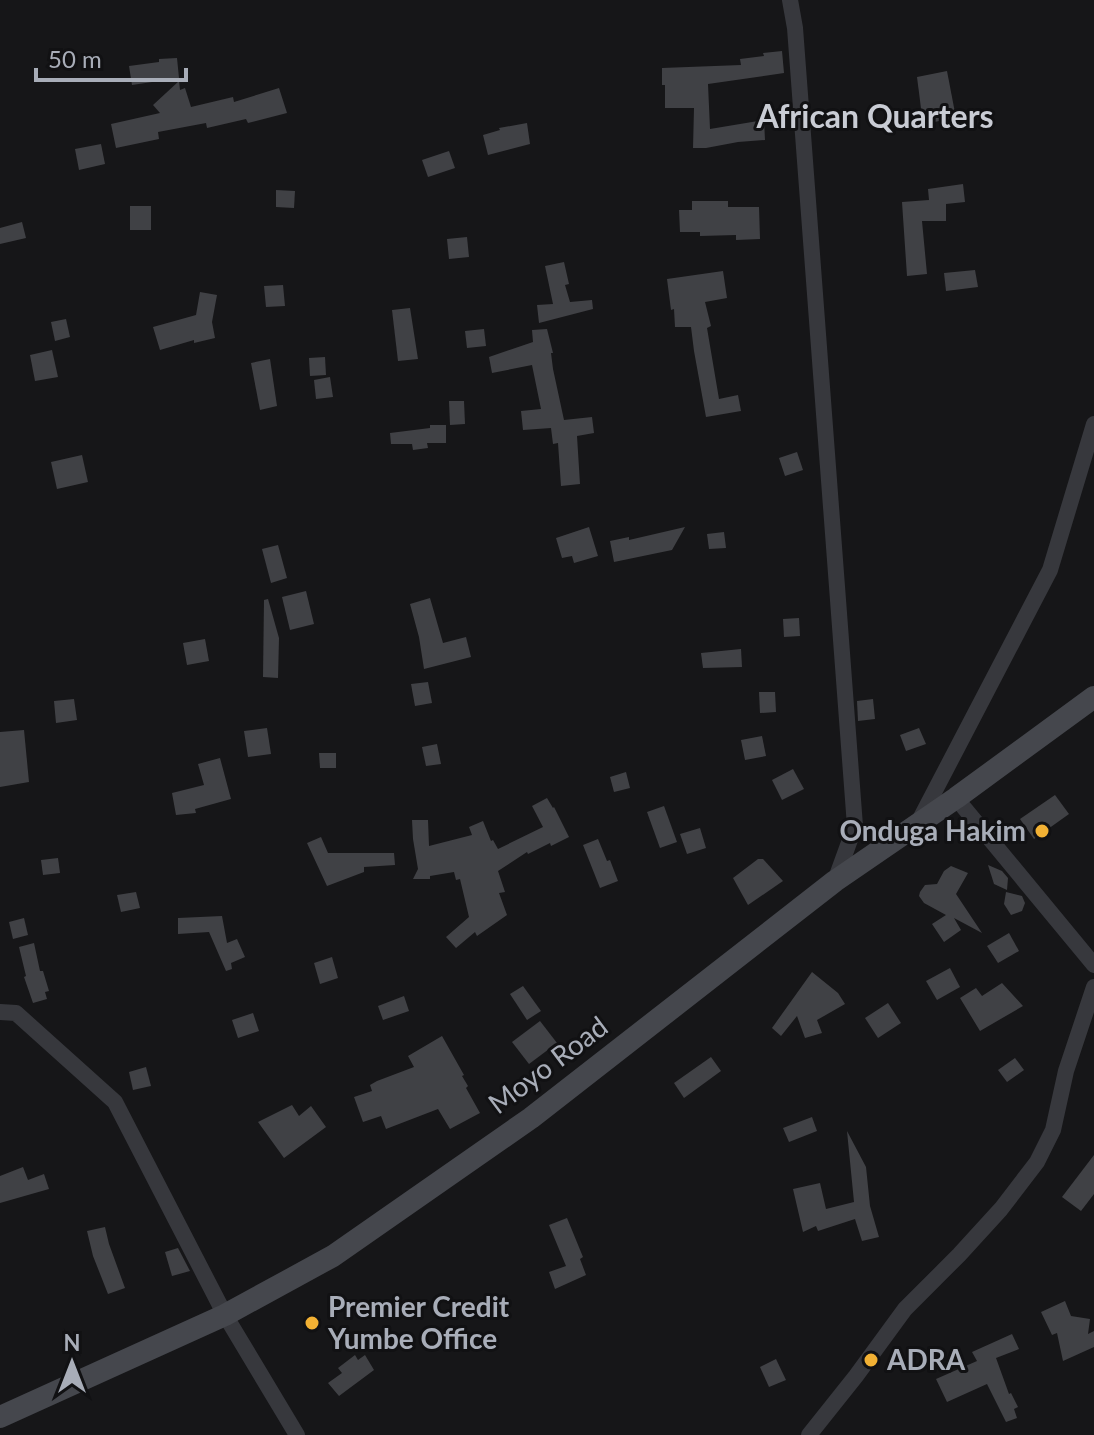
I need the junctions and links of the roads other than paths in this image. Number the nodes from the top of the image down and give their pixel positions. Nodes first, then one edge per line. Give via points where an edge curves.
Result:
1 (790, 0) edge
2 (1094, 424) edge
3 (1094, 697) edge
4 (956, 798) junction
5 (916, 826) junction
6 (835, 881) junction
7 (1094, 965) edge
8 (1094, 987) edge
9 (0, 1012) edge
10 (225, 1315) junction
11 (0, 1417) edge
12 (297, 1435) edge
13 (809, 1435) edge

1 - 6 street via 855,826
2 - 5 street via 1050,570
3 - 4 main road, Moyo Road
4 - 5 main road, Moyo Road
4 - 7 street
5 - 6 main road, Moyo Road
6 - 10 main road, Moyo Road via 531,1118 333,1256
8 - 13 street via 1053,1130 1037,1162 1001,1209 905,1309
9 - 10 street via 16,1013 115,1102
10 - 11 main road, Moyo Road
10 - 12 street

